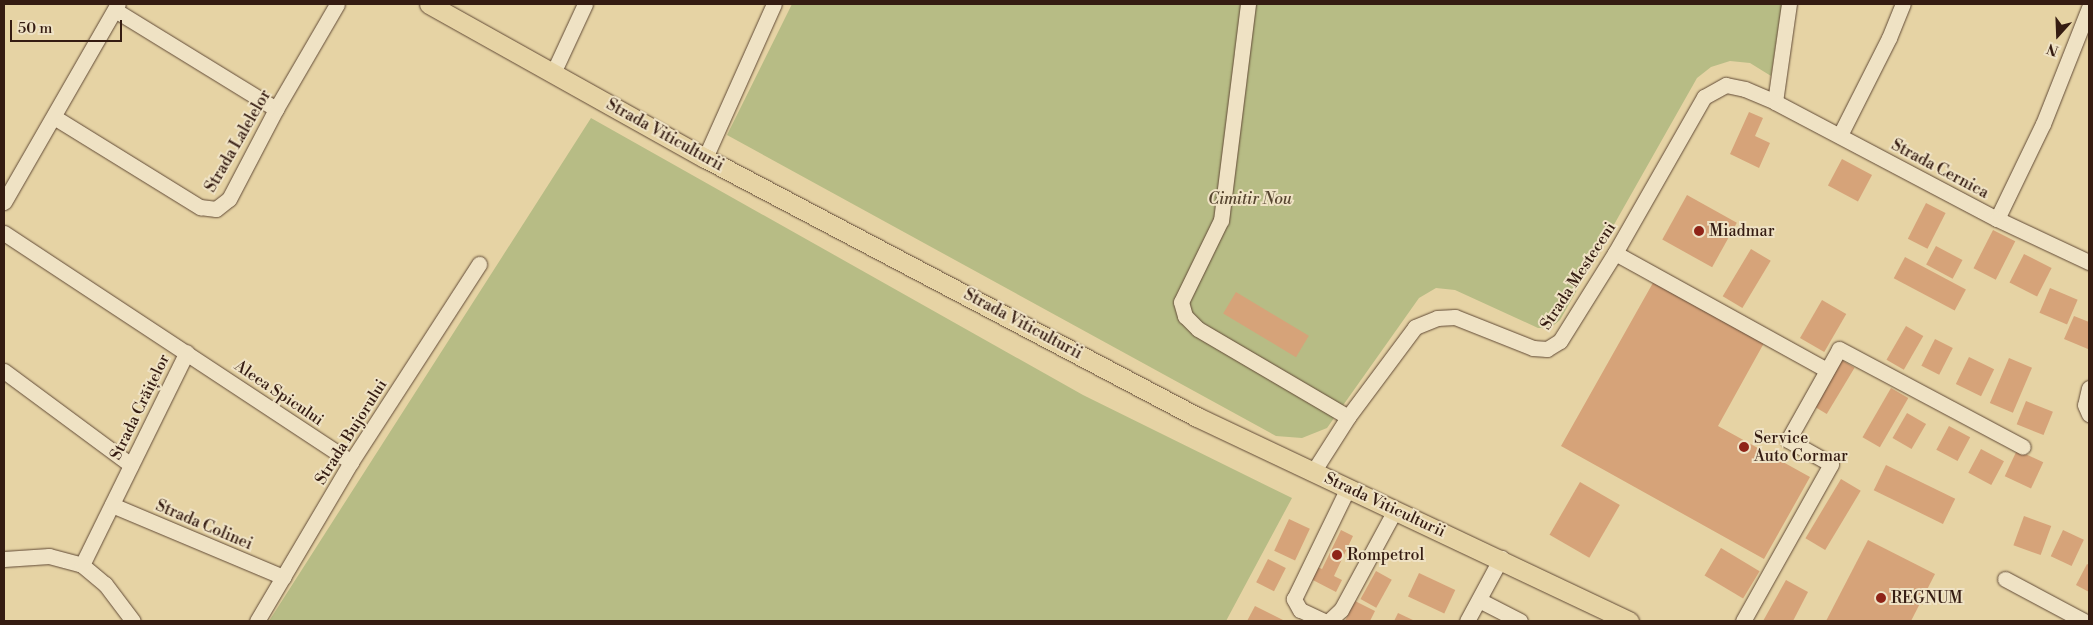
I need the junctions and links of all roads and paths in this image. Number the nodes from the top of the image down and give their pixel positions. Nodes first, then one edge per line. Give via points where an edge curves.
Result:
1 (337, 4) edge
2 (430, 4) edge
3 (586, 4) edge
4 (774, 4) edge
5 (1248, 4) edge
6 (1789, 4) edge
7 (1903, 4) edge
8 (116, 7) edge
9 (2089, 8) edge
10 (553, 73) junction
11 (1775, 102) junction
12 (276, 110) junction
13 (54, 117) junction
14 (1840, 135) junction
15 (705, 158) junction
16 (4, 202) edge
17 (1997, 219) junction
18 (4, 233) edge
19 (1616, 253) junction
20 (2089, 262) edge
21 (479, 264) dead end
22 (186, 352) junction
23 (1827, 370) junction
24 (4, 371) edge
25 (2089, 388) edge
26 (2089, 414) edge
27 (1348, 417) junction
28 (2023, 447) dead end
29 (351, 462) junction
30 (131, 465) junction
31 (1313, 472) junction
32 (1348, 488) junction
33 (112, 505) junction
34 (1395, 510) junction
35 (1501, 558) junction
36 (4, 559) edge
37 (82, 565) junction
38 (283, 577) junction
39 (2005, 579) dead end
40 (1479, 600) junction
41 (133, 621) edge
42 (257, 621) edge
43 (1324, 621) edge
44 (1330, 621) edge
45 (1467, 621) edge
46 (1520, 621) edge
47 (1629, 621) edge
48 (1743, 621) edge
49 (2084, 621) edge

1 - 12 street, Strada Lalelelor
2 - 10 main road, Strada Viticulturii
3 - 10 street
4 - 15 street
5 - 27 street via 1221,220 1181,302 1185,316 1198,329
6 - 11 street
7 - 14 street via 1890,38
8 - 12 street
8 - 13 street
9 - 17 street via 2043,124
10 - 15 main road, Strada Viticulturii
11 - 14 street, Strada Cernica
11 - 19 street, Strada Mesteceni via 1726,85 1704,98
12 - 13 street, Strada Lalelelor via 229,198 223,205 209,210
13 - 16 street
14 - 17 street, Strada Cernica
15 - 31 main road, Strada Viticulturii via 1198,417
17 - 20 street, Strada Cernica
18 - 22 street, Strada Crăițelor
19 - 23 street
19 - 27 street, Strada Mesteceni via 1560,341 1546,350 1533,348 1455,317 1437,318 1415,327 1406,336
21 - 29 street, Strada Bujorului
22 - 29 street, Aleea Spicului
22 - 30 street, Strada Crăițelor
23 - 28 street via 1839,349
23 - 48 street via 1788,440 1831,464
24 - 30 street
25 - 26 street via 2085,405
27 - 31 street, Strada Mesteceni
29 - 38 street, Strada Bujorului
30 - 33 street, Strada Crăițelor
31 - 32 main road, Strada Viticulturii
32 - 34 main road, Strada Viticulturii
32 - 43 street via 1294,599 1300,610
33 - 37 street, Strada Crăițelor
33 - 38 street, Strada Colinei
34 - 35 main road, Strada Viticulturii
34 - 44 street via 1341,610
35 - 40 street
35 - 47 main road, Strada Viticulturii
36 - 37 street via 49,556
37 - 41 street via 105,584
38 - 42 street, Strada Bujorului
39 - 49 street
40 - 45 street
40 - 46 street

